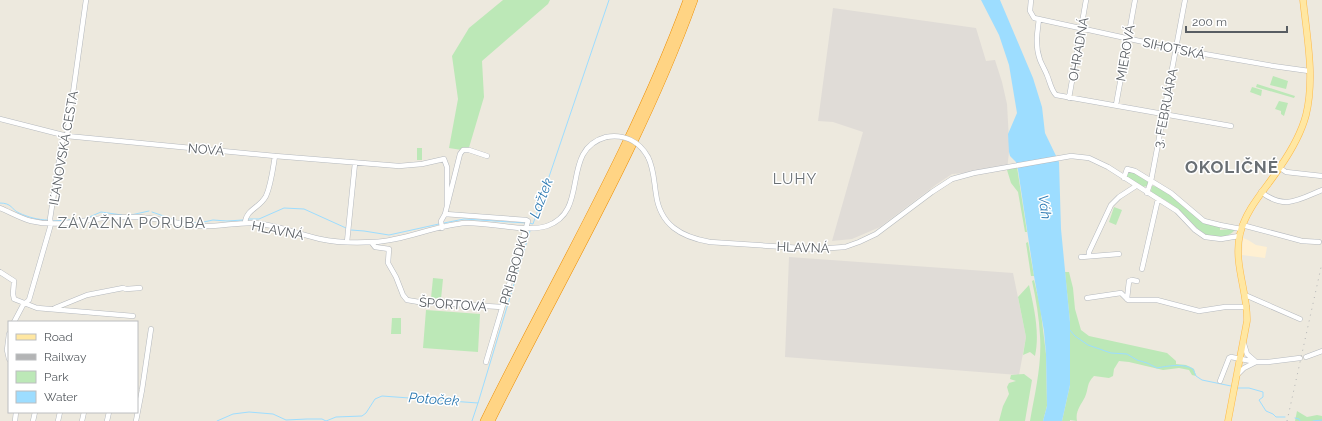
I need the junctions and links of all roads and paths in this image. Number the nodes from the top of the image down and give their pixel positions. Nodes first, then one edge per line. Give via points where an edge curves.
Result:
1 (86, 0) edge
2 (687, 0) edge
3 (694, 0) edge
4 (1031, 0) edge
5 (1086, 0) edge
6 (1135, 0) edge
7 (1185, 0) edge
8 (1303, 0) edge
9 (1039, 19) junction
10 (1082, 28) junction
11 (1128, 38) junction
12 (1176, 49) junction
13 (1310, 70) junction
14 (1070, 98) junction
15 (1116, 105) junction
16 (1164, 114) junction
17 (0, 119) edge
18 (1231, 126) dead end
19 (68, 136) junction
20 (275, 156) junction
21 (487, 156) dead end
22 (355, 163) junction
23 (1280, 168) junction
24 (1322, 176) edge
25 (1124, 178) junction
26 (1151, 182) junction
27 (1136, 186) junction
28 (1322, 190) edge
29 (1147, 192) junction
30 (1261, 192) junction
31 (1158, 199) junction
32 (447, 206) junction
33 (0, 208) edge
34 (445, 214) junction
35 (245, 223) junction
36 (51, 224) junction
37 (442, 224) junction
38 (528, 226) junction
39 (1242, 227) junction
40 (1239, 236) junction
41 (347, 242) junction
42 (1319, 242) dead end
43 (372, 243) junction
44 (1119, 254) dead end
45 (1088, 256) junction
46 (1081, 257) dead end
47 (1142, 269) dead end
48 (0, 272) edge
49 (1137, 281) dead end
50 (140, 288) dead end
51 (1245, 295) junction
52 (1087, 298) dead end
53 (1127, 299) junction
54 (25, 304) junction
55 (502, 307) junction
56 (1247, 307) junction
57 (54, 309) junction
58 (134, 316) dead end
59 (1300, 319) dead end
60 (15, 321) edge
61 (151, 329) dead end
62 (8, 342) edge
63 (1243, 344) junction
64 (1322, 351) edge
65 (8, 354) edge
66 (1306, 357) dead end
67 (1300, 358) dead end
68 (1240, 359) junction
69 (486, 362) dead end
70 (1256, 362) junction
71 (1237, 375) junction
72 (1220, 381) dead end
73 (138, 411) edge
74 (484, 421) edge
75 (491, 421) edge
76 (1228, 421) edge

1 - 19 street, IĽANOVSKÁ CESTA
2 - 74 highway via 664,60 623,150
3 - 75 highway via 628,155
4 - 9 street via 1031,15
5 - 10 street, OHRADNÁ
6 - 11 street, MIEROVÁ
7 - 12 street, 3. FEBRUÁRA
8 - 13 main road
9 - 10 street, SIHOTSKÁ
9 - 14 street via 1036,41 1040,62 1055,94
10 - 11 street, SIHOTSKÁ
10 - 14 street, OHRADNÁ
11 - 12 street, SIHOTSKÁ
11 - 15 street, MIEROVÁ
12 - 13 street, SIHOTSKÁ
12 - 16 street, 3. FEBRUÁRA
13 - 23 main road via 1306,115
14 - 15 street
15 - 16 street
16 - 18 street
16 - 26 street, 3. FEBRUÁRA
17 - 19 street, NOVÁ
19 - 20 street, NOVÁ
19 - 36 street, IĽANOVSKÁ CESTA via 62,141
20 - 22 street, NOVÁ
20 - 35 street via 266,196 248,213
21 - 32 street via 463,150 458,160
22 - 32 street, NOVÁ via 399,166 444,159 447,167
22 - 41 street
23 - 24 street via 1286,172
23 - 30 main road
25 - 26 street via 1127,169 1130,169
25 - 27 street, HLAVNÁ
25 - 38 street, HLAVNÁ, bridge via 1089,158 1061,157 952,179 887,226 868,238 845,247 816,249 710,242 684,235 668,223 661,213 648,157 632,140 618,136 606,137 591,144 584,152 578,166 570,205 563,216 552,224 541,227
26 - 29 street, 3. FEBRUÁRA
26 - 39 street via 1171,193 1204,221
27 - 29 street, HLAVNÁ
27 - 45 street via 1111,205
28 - 30 street via 1289,202 1274,201
29 - 31 street, HLAVNÁ
30 - 39 main road
31 - 40 street, HLAVNÁ via 1177,211 1195,230 1206,237 1221,239
31 - 47 street
32 - 34 street
33 - 36 street, HLAVNÁ via 28,220
34 - 37 street
34 - 38 street, PRI BRODKU via 526,220
35 - 36 street, HLAVNÁ via 200,226 143,217
35 - 41 street, HLAVNÁ via 269,225 320,239
36 - 54 street, IĽANOVSKÁ CESTA via 36,279 29,300
37 - 38 street, HLAVNÁ
37 - 43 street, HLAVNÁ via 388,241
38 - 55 street, PRI BRODKU
39 - 40 main road
39 - 42 street via 1302,241
40 - 51 main road via 1239,260
41 - 43 street, HLAVNÁ
43 - 55 street, ŠPORTOVÁ via 375,247 389,249 388,263 404,298 411,301
44 - 45 street
45 - 46 street
48 - 54 street via 14,281 14,299
49 - 53 street via 1129,281
50 - 57 street via 123,288 87,295
51 - 56 main road
51 - 59 street
52 - 53 street via 1121,293
53 - 56 street via 1157,300 1199,311
54 - 57 street
54 - 60 street, IĽANOVSKÁ CESTA
55 - 69 street, PRI BRODKU
56 - 63 main road
57 - 58 street
61 - 73 street
62 - 65 street
63 - 68 main road
63 - 70 street via 1247,354
64 - 66 street
67 - 70 street
68 - 70 street
68 - 71 main road
68 - 72 street via 1229,358
70 - 71 street
71 - 76 main road

